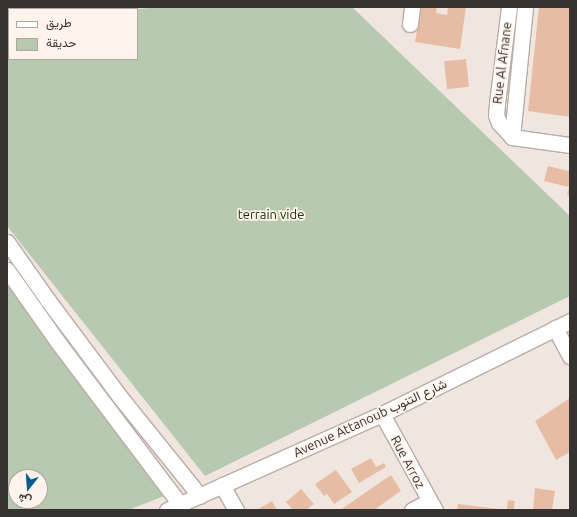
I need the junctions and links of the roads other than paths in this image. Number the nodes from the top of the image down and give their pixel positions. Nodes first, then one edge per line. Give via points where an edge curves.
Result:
1 (111, 7) edge
2 (412, 7) edge
3 (509, 7) edge
4 (525, 7) edge
5 (92, 8) edge
6 (410, 24) dead end
7 (512, 137) junction
8 (570, 145) edge
9 (7, 242) edge
10 (7, 270) edge
11 (570, 321) edge
12 (555, 328) junction
13 (570, 356) edge
14 (382, 414) junction
15 (222, 485) junction
16 (200, 496) junction
17 (432, 505) edge
18 (173, 507) edge
19 (236, 510) edge
20 (412, 510) edge

1 - 5 street
2 - 6 street
3 - 7 street, Rue Al Afnane via 496,115
4 - 7 street, Rue Al Afnane
7 - 8 street
9 - 16 street via 120,397
10 - 18 street
11 - 12 street, Avenue Attanoub شارع التنوب
12 - 13 street
12 - 14 street, Avenue Attanoub شارع التنوب
14 - 15 street, Avenue Attanoub شارع التنوب
14 - 17 street, Rue Arroz
15 - 16 street, Avenue Attanoub شارع التنوب
15 - 19 street
16 - 18 street, Avenue Attanoub شارع التنوب
17 - 20 street

